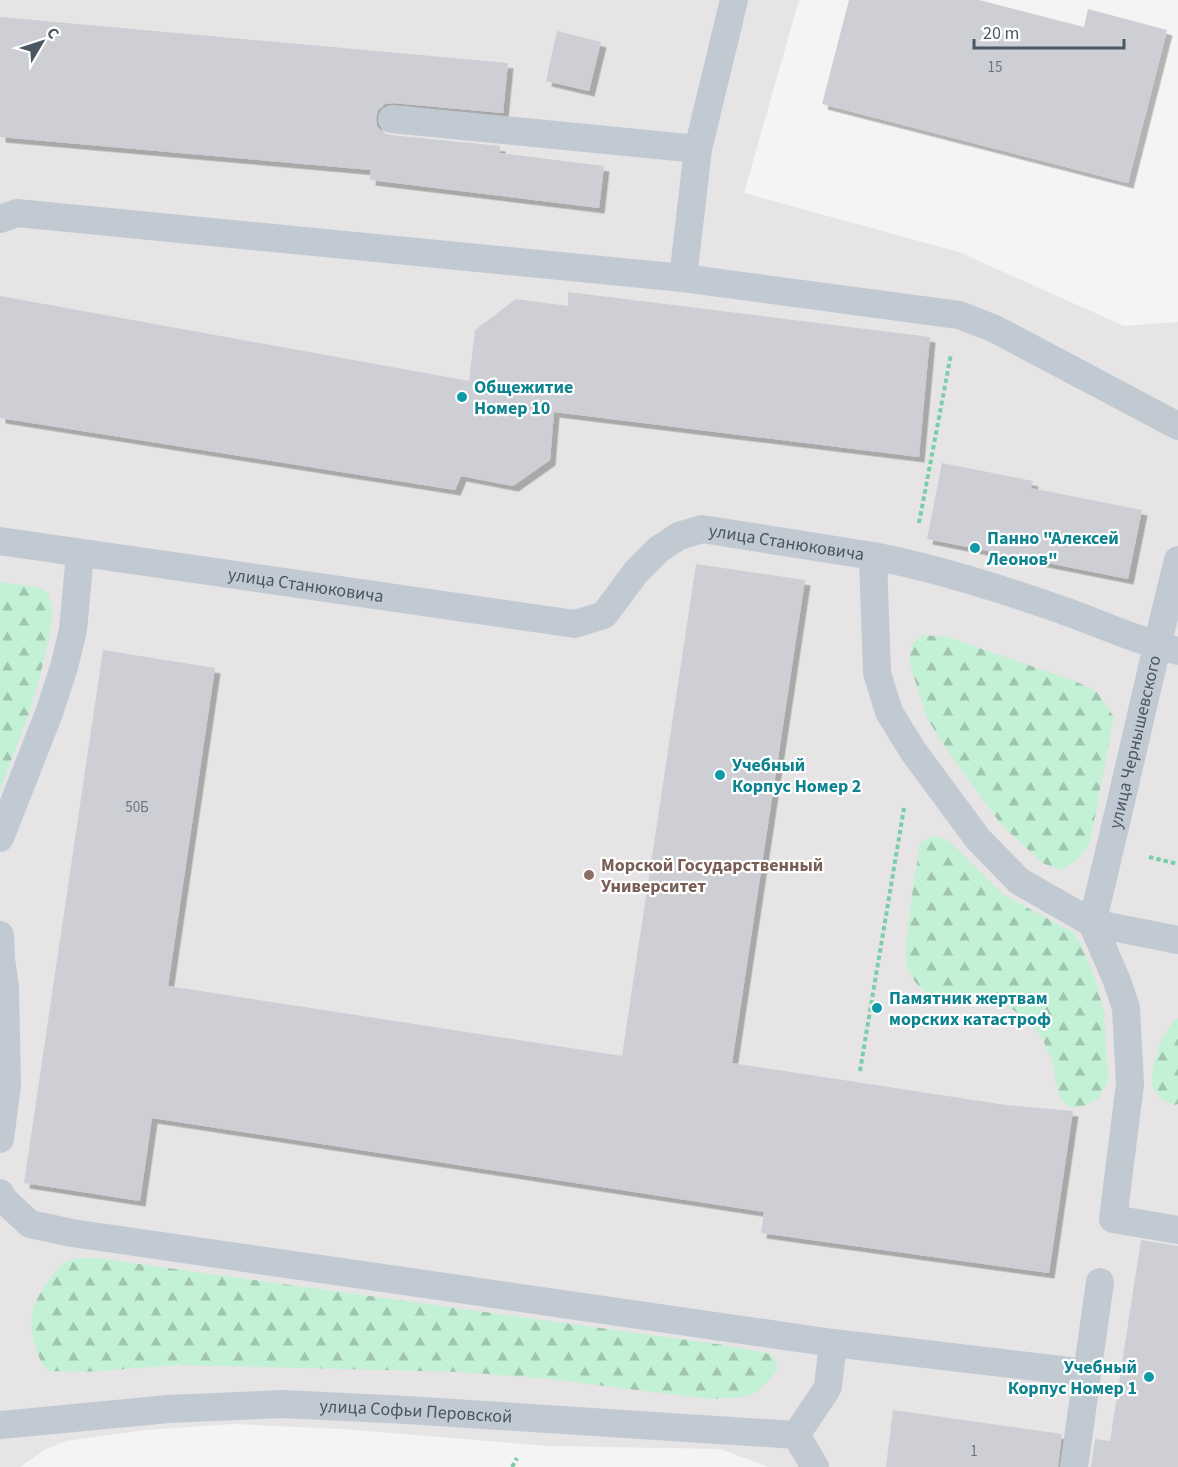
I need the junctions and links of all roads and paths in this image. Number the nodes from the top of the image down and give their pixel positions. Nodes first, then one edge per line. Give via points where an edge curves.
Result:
1 (734, 0) edge
2 (393, 118) dead end
3 (698, 149) junction
4 (0, 219) edge
5 (683, 278) junction
6 (959, 315) junction
7 (1178, 426) edge
8 (924, 497) dead end
9 (0, 542) edge
10 (80, 554) junction
11 (873, 556) junction
12 (1178, 560) edge
13 (1167, 648) edge
14 (913, 751) junction
15 (0, 838) edge
16 (1092, 923) junction
17 (0, 935) edge
18 (1178, 940) edge
19 (860, 1071) dead end
20 (0, 1138) edge
21 (0, 1193) edge
22 (1178, 1230) edge
23 (1100, 1282) dead end
24 (833, 1343) junction
25 (1087, 1372) junction
26 (0, 1425) edge
27 (796, 1435) junction
28 (815, 1467) edge
29 (1074, 1467) edge

1 - 3 lane
2 - 3 lane
3 - 5 lane
4 - 5 lane via 17,213
5 - 6 lane
6 - 7 lane via 995,329
6 - 8 path
9 - 10 lane, улица Станюковича
10 - 11 lane, улица Станюковича via 574,624 604,615 659,549 679,536 702,529
10 - 15 lane via 73,630 64,668
11 - 13 lane via 970,580
11 - 14 lane, улица Станюковича via 877,673 889,712
12 - 13 lane, улица Чернышевского
13 - 16 lane, улица Чернышевского
14 - 16 lane, улица Станюковича via 978,839 1019,881
14 - 19 path
16 - 18 lane, улица Станюковича
16 - 22 lane via 1126,1008 1130,1083 1111,1227
17 - 20 lane via 7,1085
21 - 24 lane via 30,1224 72,1233
23 - 25 lane
24 - 25 lane
24 - 27 lane via 828,1386
25 - 29 lane
26 - 27 lane, улица Софьи Перовской via 168,1409 283,1404
27 - 28 lane

